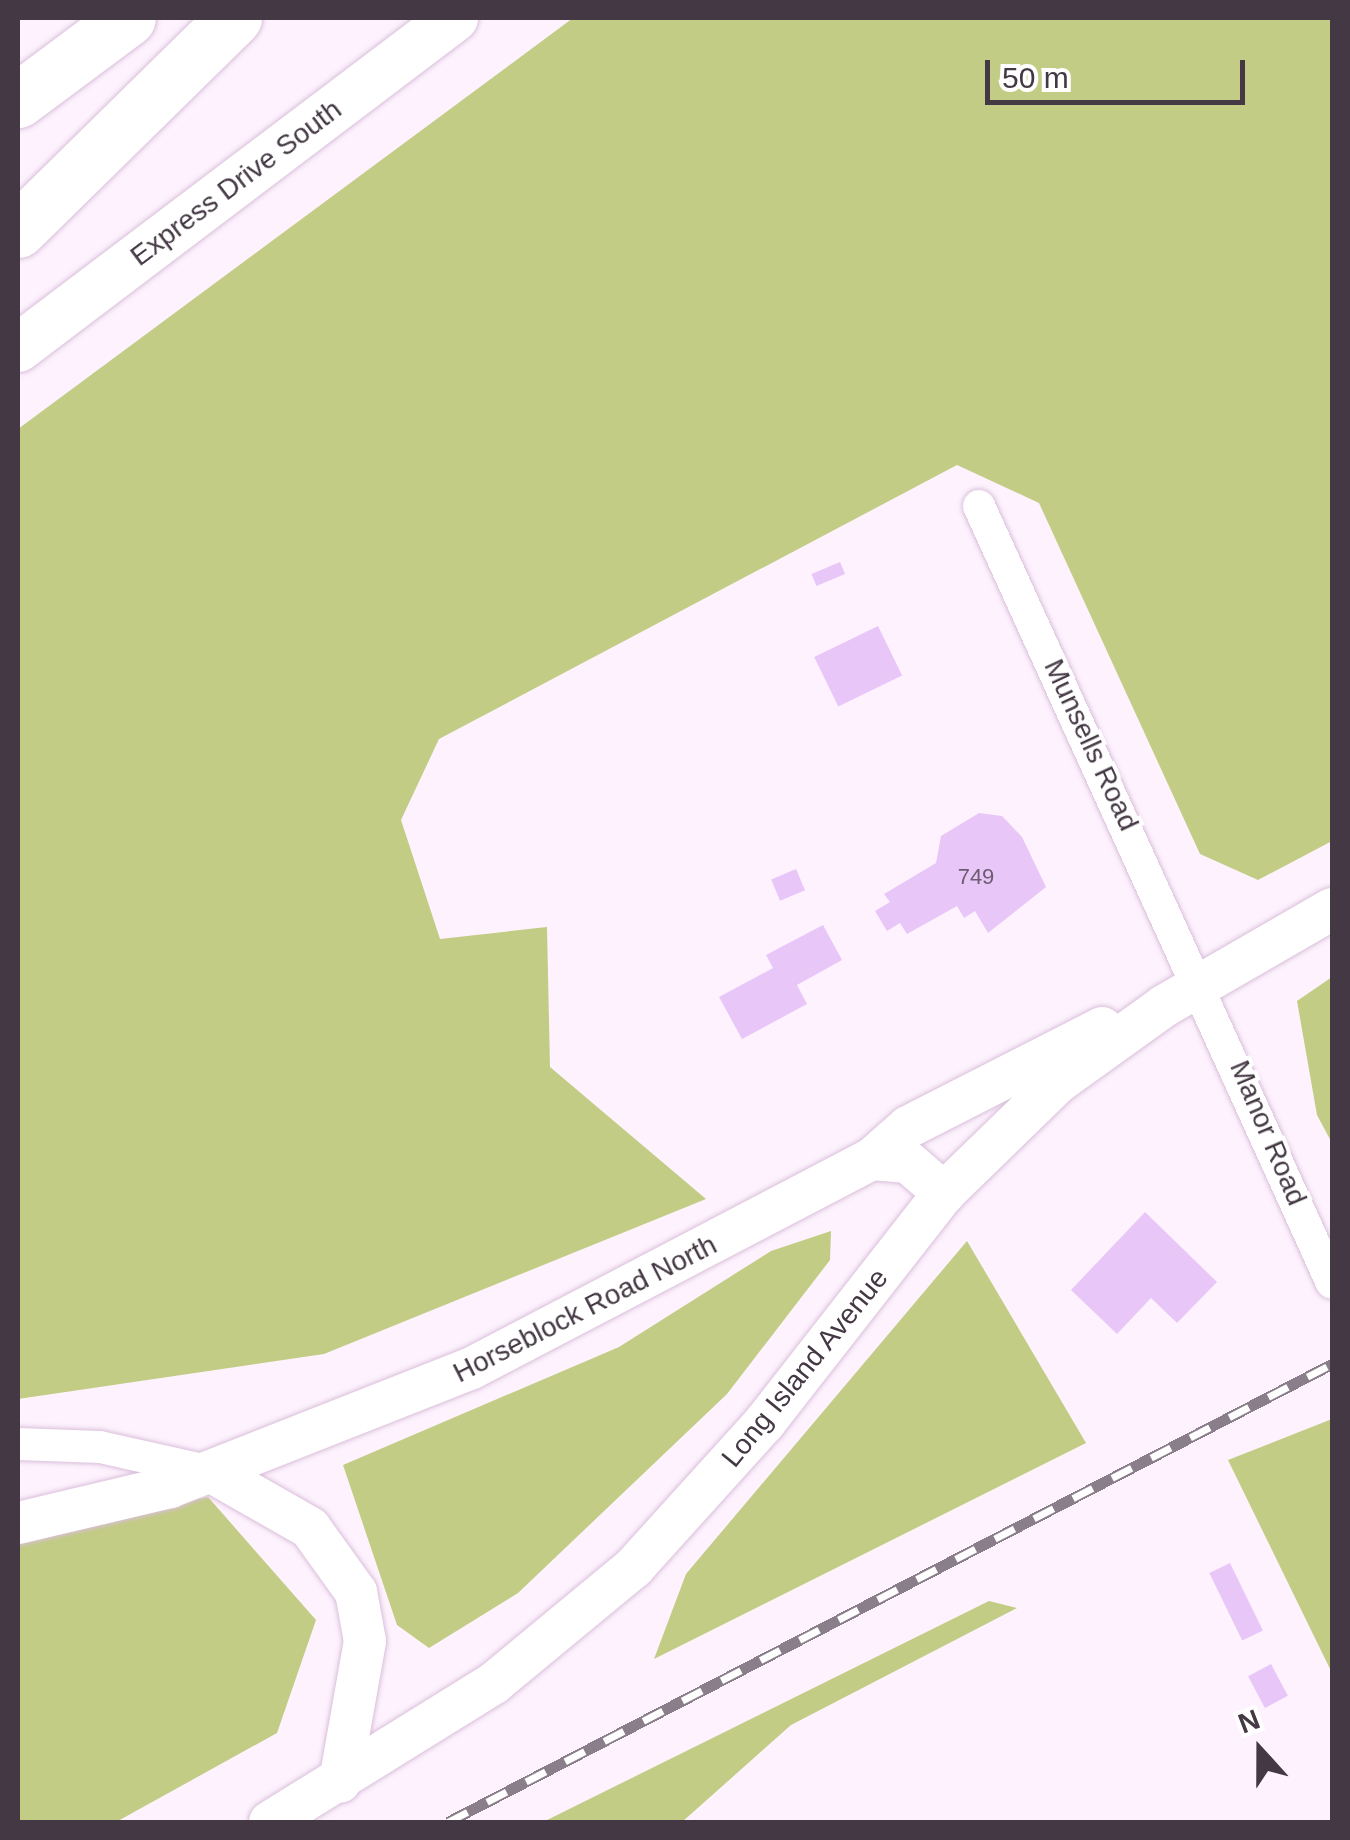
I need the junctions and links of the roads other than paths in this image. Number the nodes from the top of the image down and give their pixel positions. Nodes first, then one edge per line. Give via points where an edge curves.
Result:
1 (128, 18) edge
2 (234, 18) edge
3 (454, 18) edge
4 (18, 100) edge
5 (18, 230) edge
6 (18, 348) edge
7 (980, 506) dead end
8 (1332, 910) edge
9 (1203, 984) junction
10 (872, 1159) junction
11 (944, 1193) junction
12 (1332, 1283) edge
13 (18, 1444) edge
14 (212, 1472) junction
15 (18, 1523) edge
16 (340, 1782) junction
17 (270, 1822) edge

1 - 4 highway
2 - 5 highway
3 - 6 main road, Express Drive South
7 - 9 street, Munsells Road
8 - 9 street, Long Island Avenue
9 - 10 street, Horseblock Road North via 1026,1061 908,1127
9 - 11 street, Long Island Avenue via 1069,1073
9 - 12 street, Manor Road
10 - 11 street via 908,1162
10 - 14 street, Horseblock Road North via 470,1369
11 - 16 street, Long Island Avenue via 765,1422 634,1567 494,1683
13 - 14 street via 100,1447
14 - 15 street, Horseblock Road North
14 - 16 street via 310,1528 356,1592 364,1641
16 - 17 street, Long Island Avenue

